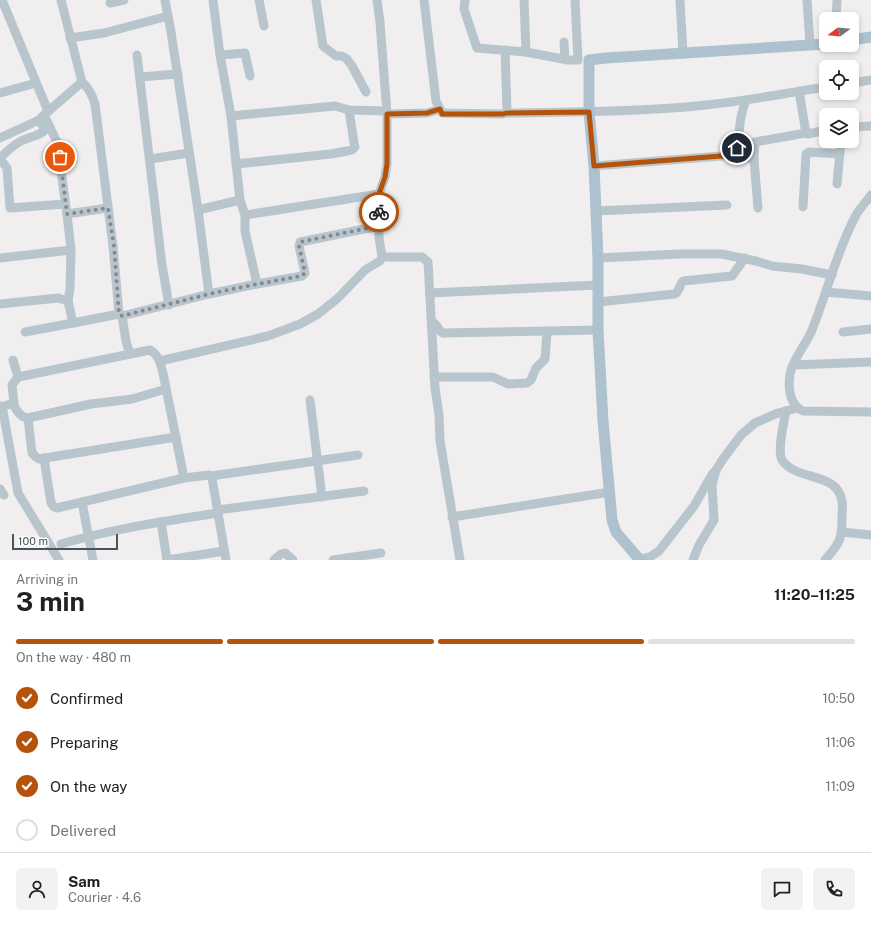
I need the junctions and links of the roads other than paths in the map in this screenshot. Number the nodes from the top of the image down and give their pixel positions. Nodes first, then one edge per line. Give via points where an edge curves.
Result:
1 (2, 0) edge
2 (61, 0) edge
3 (124, 0) edge
4 (165, 0) edge
5 (213, 0) edge
6 (259, 0) edge
7 (316, 0) edge
8 (376, 0) edge
9 (424, 0) edge
10 (465, 0) edge
11 (524, 0) edge
12 (575, 0) edge
13 (680, 0) edge
14 (807, 0) edge
15 (836, 0) edge
16 (110, 3) dead end
17 (836, 12) edge
18 (168, 16) junction
19 (264, 26) dead end
20 (871, 37) edge
21 (70, 38) junction
22 (859, 39) edge
23 (564, 42) dead end
24 (819, 44) edge
25 (810, 45) junction
26 (505, 50) junction
27 (526, 52) junction
28 (683, 53) junction
29 (137, 55) dead end
30 (220, 55) junction
31 (565, 59) junction
32 (583, 60) junction
33 (178, 74) junction
34 (250, 76) dead end
35 (140, 77) junction
36 (871, 80) edge
37 (82, 82) junction
38 (859, 82) edge
39 (36, 83) junction
40 (819, 88) edge
41 (799, 91) junction
42 (366, 92) dead end
43 (0, 93) edge
44 (746, 100) junction
45 (440, 109) junction
46 (349, 110) junction
47 (387, 112) junction
48 (589, 112) junction
49 (506, 113) junction
50 (44, 115) junction
51 (231, 116) junction
52 (871, 126) edge
53 (859, 127) edge
54 (819, 132) edge
55 (806, 133) junction
56 (0, 138) edge
57 (840, 148) edge
58 (189, 153) junction
59 (840, 154) junction
60 (734, 155) junction
61 (150, 158) junction
62 (0, 159) edge
63 (754, 159) junction
64 (236, 164) junction
65 (594, 166) junction
66 (837, 184) dead end
67 (379, 194) junction
68 (871, 195) edge
69 (240, 200) junction
70 (66, 204) junction
71 (727, 205) dead end
72 (803, 207) dead end
73 (108, 208) junction
74 (758, 208) dead end
75 (198, 210) junction
76 (596, 211) junction
77 (67, 214) junction
78 (245, 215) junction
79 (378, 226) junction
80 (71, 250) junction
81 (382, 257) junction
82 (0, 258) edge
83 (598, 258) junction
84 (745, 258) junction
85 (832, 275) junction
86 (257, 284) junction
87 (598, 285) junction
88 (826, 292) junction
89 (430, 293) junction
90 (209, 294) junction
91 (871, 296) edge
92 (68, 301) junction
93 (598, 302) junction
94 (0, 304) edge
95 (169, 305) junction
96 (121, 315) junction
97 (432, 322) junction
98 (73, 323) junction
99 (871, 329) edge
100 (598, 330) junction
101 (547, 331) junction
102 (26, 332) dead end
103 (844, 332) dead end
104 (130, 354) junction
105 (13, 360) dead end
106 (160, 361) junction
107 (871, 362) edge
108 (793, 365) junction
109 (434, 376) junction
110 (18, 377) junction
111 (166, 389) junction
112 (310, 400) dead end
113 (13, 404) junction
114 (1, 406) edge
115 (797, 408) junction
116 (786, 411) junction
117 (871, 412) edge
118 (28, 418) junction
119 (176, 437) junction
120 (358, 455) dead end
121 (44, 458) junction
122 (318, 460) junction
123 (716, 470) junction
124 (211, 476) junction
125 (184, 478) junction
126 (364, 491) dead end
127 (610, 492) junction
128 (322, 497) junction
129 (82, 502) junction
130 (218, 511) junction
131 (452, 517) junction
132 (161, 522) junction
133 (842, 532) junction
134 (88, 536) junction
135 (871, 536) edge
136 (61, 544) dead end
137 (381, 553) dead end
138 (225, 556) edge
139 (640, 559) edge
140 (59, 560) edge
141 (93, 560) edge
142 (167, 560) edge
143 (274, 560) edge
144 (294, 560) edge
145 (333, 560) edge
146 (459, 560) edge
147 (693, 560) edge
148 (825, 560) edge

1 - 39 street
2 - 21 street
3 - 16 street
4 - 18 street
5 - 30 street
6 - 19 street
7 - 42 street via 323,46 336,56 347,59
8 - 47 street
9 - 45 street via 436,101
10 - 26 street via 464,9 477,48
11 - 27 street
12 - 32 street
13 - 28 street
14 - 25 street
15 - 17 street
18 - 21 street via 104,33
18 - 33 street
20 - 22 main road
21 - 37 street
23 - 31 street
24 - 25 main road
25 - 28 main road
26 - 27 street
26 - 49 street
27 - 31 street
28 - 32 main road
29 - 35 street
30 - 34 street via 244,52
30 - 51 street
31 - 32 street
32 - 48 main road
33 - 35 street
33 - 58 street
35 - 61 street
36 - 38 street
37 - 50 street
37 - 73 street via 88,87 95,104
39 - 43 street
39 - 50 street
40 - 41 street
41 - 44 street
41 - 55 street
44 - 48 street via 683,107
44 - 60 street via 742,108 739,142
45 - 47 street via 427,113
45 - 49 street via 442,114
46 - 47 street
46 - 51 street via 335,106
46 - 64 street via 355,147 352,150
47 - 67 street via 387,164
48 - 49 street
48 - 65 main road
50 - 56 street
50 - 62 street via 44,131 13,146
50 - 70 street via 58,142
51 - 64 street
52 - 53 street
54 - 55 street
55 - 63 street via 755,142
57 - 59 street
58 - 61 street
58 - 75 street
59 - 66 street
59 - 72 street via 806,154
60 - 63 street
60 - 65 street
61 - 95 street
62 - 70 street via 7,168 10,208
63 - 74 street
64 - 69 street
65 - 76 main road
67 - 78 street
67 - 79 street
68 - 85 street via 855,215
69 - 75 street
69 - 78 street
70 - 77 street
71 - 76 street
73 - 77 street
73 - 96 street
75 - 90 street
76 - 83 main road
77 - 80 street
78 - 86 street via 248,251
79 - 81 street
79 - 86 street via 300,242 304,275
80 - 82 street
80 - 92 street
81 - 89 street via 426,259
81 - 106 street via 380,261 364,270 338,298 300,324 268,336
83 - 84 street via 707,254
83 - 87 main road
84 - 85 street via 772,266
84 - 93 street via 732,276 683,281 675,294
85 - 88 street
86 - 90 street
87 - 89 street
87 - 93 main road
88 - 91 street
88 - 108 street via 811,332
89 - 97 street
90 - 95 street
92 - 94 street via 58,298
92 - 98 street
93 - 100 main road
95 - 96 street
96 - 98 street
96 - 104 street
97 - 101 street via 443,333
97 - 109 street
98 - 102 street
99 - 103 street
100 - 101 street
100 - 127 main road
101 - 109 street via 545,358 526,383 508,384 493,377
104 - 106 street via 150,350 156,353
104 - 110 street
105 - 110 street
106 - 111 street
107 - 108 street
108 - 115 street via 790,389 792,402
109 - 131 street via 440,441
110 - 113 street via 12,385 15,402
111 - 118 street
111 - 119 street
112 - 122 street
113 - 114 street
113 - 118 street via 19,414
114 - 140 street via 18,494
115 - 116 street
115 - 117 street via 803,411
116 - 123 street via 755,423 741,435
116 - 133 street via 780,452 782,460 794,471 816,477 833,485 838,491 842,502
118 - 121 street via 32,453 39,459
119 - 121 street
119 - 125 street
120 - 122 street
121 - 129 street via 51,503 54,507
122 - 124 street
122 - 128 street
123 - 139 street via 708,479 694,506 659,552
123 - 147 street via 712,485 714,520 698,545
124 - 125 street
124 - 130 street
125 - 129 street
126 - 128 street
127 - 131 street
127 - 139 main road via 612,520 616,532
128 - 130 street
129 - 134 street
130 - 132 street
130 - 138 street
131 - 146 street
132 - 134 street
132 - 142 street
133 - 135 street
133 - 148 street via 839,543
134 - 136 street
134 - 141 street
137 - 145 street
138 - 142 street
143 - 144 street via 285,553

